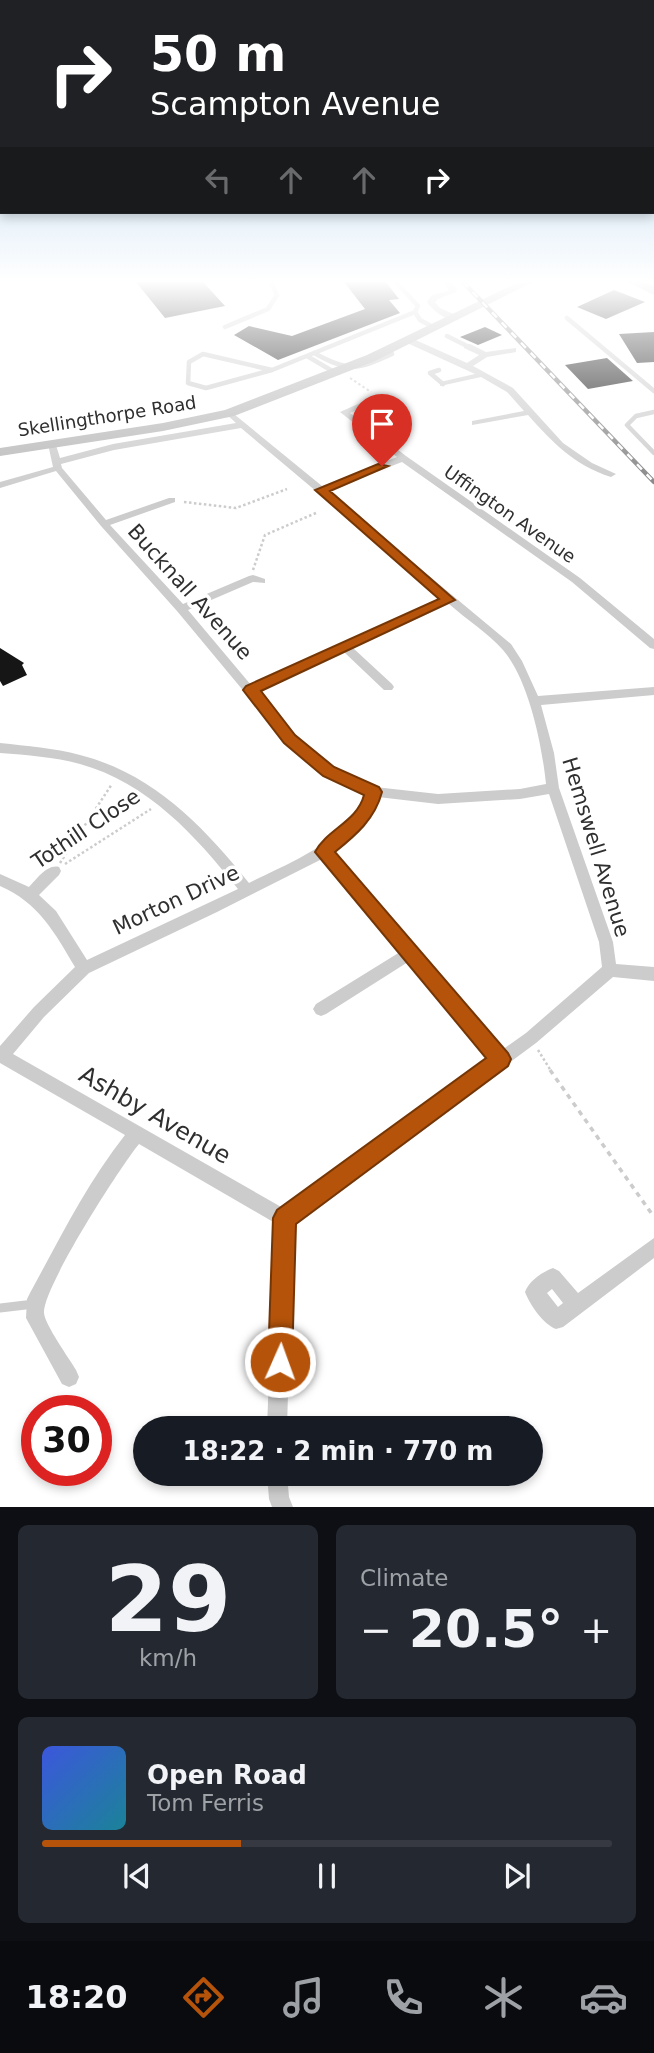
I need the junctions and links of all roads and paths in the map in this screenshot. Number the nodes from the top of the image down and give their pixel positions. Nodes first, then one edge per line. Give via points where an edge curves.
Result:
1 (382, 352) edge
2 (436, 352) edge
3 (480, 352) edge
4 (500, 352) edge
5 (608, 352) edge
6 (314, 353) joint
7 (485, 355) junction
8 (307, 356) junction
9 (467, 366) junction
10 (272, 370) junction
11 (439, 370) dead end
12 (340, 371) junction
13 (481, 375) junction
14 (443, 384) joint
15 (654, 391) edge
16 (379, 398) joint
17 (344, 412) joint
18 (532, 412) junction
19 (654, 412) edge
20 (229, 413) junction
21 (475, 423) dead end
22 (241, 425) junction
23 (52, 444) junction
24 (0, 452) edge
25 (654, 453) edge
26 (402, 458) junction
27 (58, 465) junction
28 (611, 474) dead end
29 (0, 485) edge
30 (287, 489) dead end
31 (321, 490) junction
32 (173, 496) joint
33 (184, 502) joint
34 (316, 513) dead end
35 (104, 524) junction
36 (256, 577) joint
37 (448, 600) junction
38 (181, 609) junction
39 (654, 645) edge
40 (345, 647) junction
41 (388, 687) dead end
42 (251, 690) junction
43 (654, 691) edge
44 (533, 701) junction
45 (0, 748) edge
46 (120, 772) junction
47 (553, 788) junction
48 (373, 792) junction
49 (165, 800) junction
50 (324, 852) junction
51 (54, 872) junction
52 (0, 880) edge
53 (247, 890) junction
54 (31, 894) junction
55 (410, 953) junction
56 (84, 968) junction
57 (610, 970) junction
58 (654, 974) edge
59 (321, 1009) dead end
60 (531, 1038) junction
61 (0, 1056) edge
62 (500, 1059) junction
63 (138, 1133) junction
64 (654, 1217) edge
65 (285, 1218) junction
66 (654, 1247) edge
67 (36, 1304) junction
68 (576, 1305) dead end
69 (0, 1308) edge
70 (69, 1377) dead end
71 (277, 1416) edge
72 (277, 1486) edge
73 (277, 1504) edge

1 - 12 main road, Skellingthorpe Road
2 - 9 street
3 - 7 street
4 - 7 street
5 - 15 lane
6 - 8 lane
6 - 12 lane
7 - 9 street
8 - 10 lane
8 - 12 lane
9 - 13 street
10 - 10 lane via 203,354 189,362 187,381 206,388
11 - 14 lane via 430,373
12 - 16 path
12 - 20 main road, Skellingthorpe Road
13 - 14 street
13 - 18 street via 510,390
16 - 17 street
17 - 26 street, Uffington Avenue
18 - 21 street
18 - 28 street via 572,455
19 - 25 lane via 636,416 627,425
20 - 22 street, Hemswell Avenue
20 - 23 main road, Skellingthorpe Road
22 - 27 street, Skellingthorpe Road via 113,447
22 - 31 street, Hemswell Avenue
23 - 24 main road, Skellingthorpe Road
23 - 27 street, Bucknall Avenue
26 - 31 street
26 - 39 street, Uffington Avenue via 565,572
27 - 29 street, Skellingthorpe Road
27 - 35 street, Bucknall Avenue
30 - 33 path via 236,508
31 - 37 street, Hemswell Avenue
32 - 33 street
32 - 35 street
34 - 36 path via 265,535
35 - 38 street, Bucknall Avenue
36 - 38 street
37 - 40 street
37 - 44 street, Hemswell Avenue via 507,647 529,681
38 - 42 street, Bucknall Avenue
40 - 41 street
40 - 42 street
42 - 48 street, Bucknall Avenue via 290,739 328,771
43 - 44 street
44 - 47 street, Hemswell Avenue
45 - 46 street via 45,752
46 - 49 street
46 - 51 path
47 - 48 street, Bucknall Avenue via 438,799
47 - 57 street, Hemswell Avenue via 606,942
48 - 50 street, Morton Drive via 370,805 355,825
49 - 51 path, Tothill Close
49 - 53 street via 215,849
50 - 53 street, Morton Drive
50 - 55 street
51 - 54 street, Tothill Close
52 - 54 street
53 - 56 street, Morton Drive
54 - 56 street via 62,930
55 - 59 street
55 - 62 street
56 - 61 street, Morton Drive
57 - 58 street
57 - 60 street
60 - 62 street
60 - 64 path via 570,1101
61 - 63 street, Ashby Avenue
62 - 65 street
63 - 65 street, Ashby Avenue
63 - 67 street via 79,1221
65 - 71 street
66 - 68 street
67 - 69 lane
67 - 70 street via 35,1318
72 - 73 street

